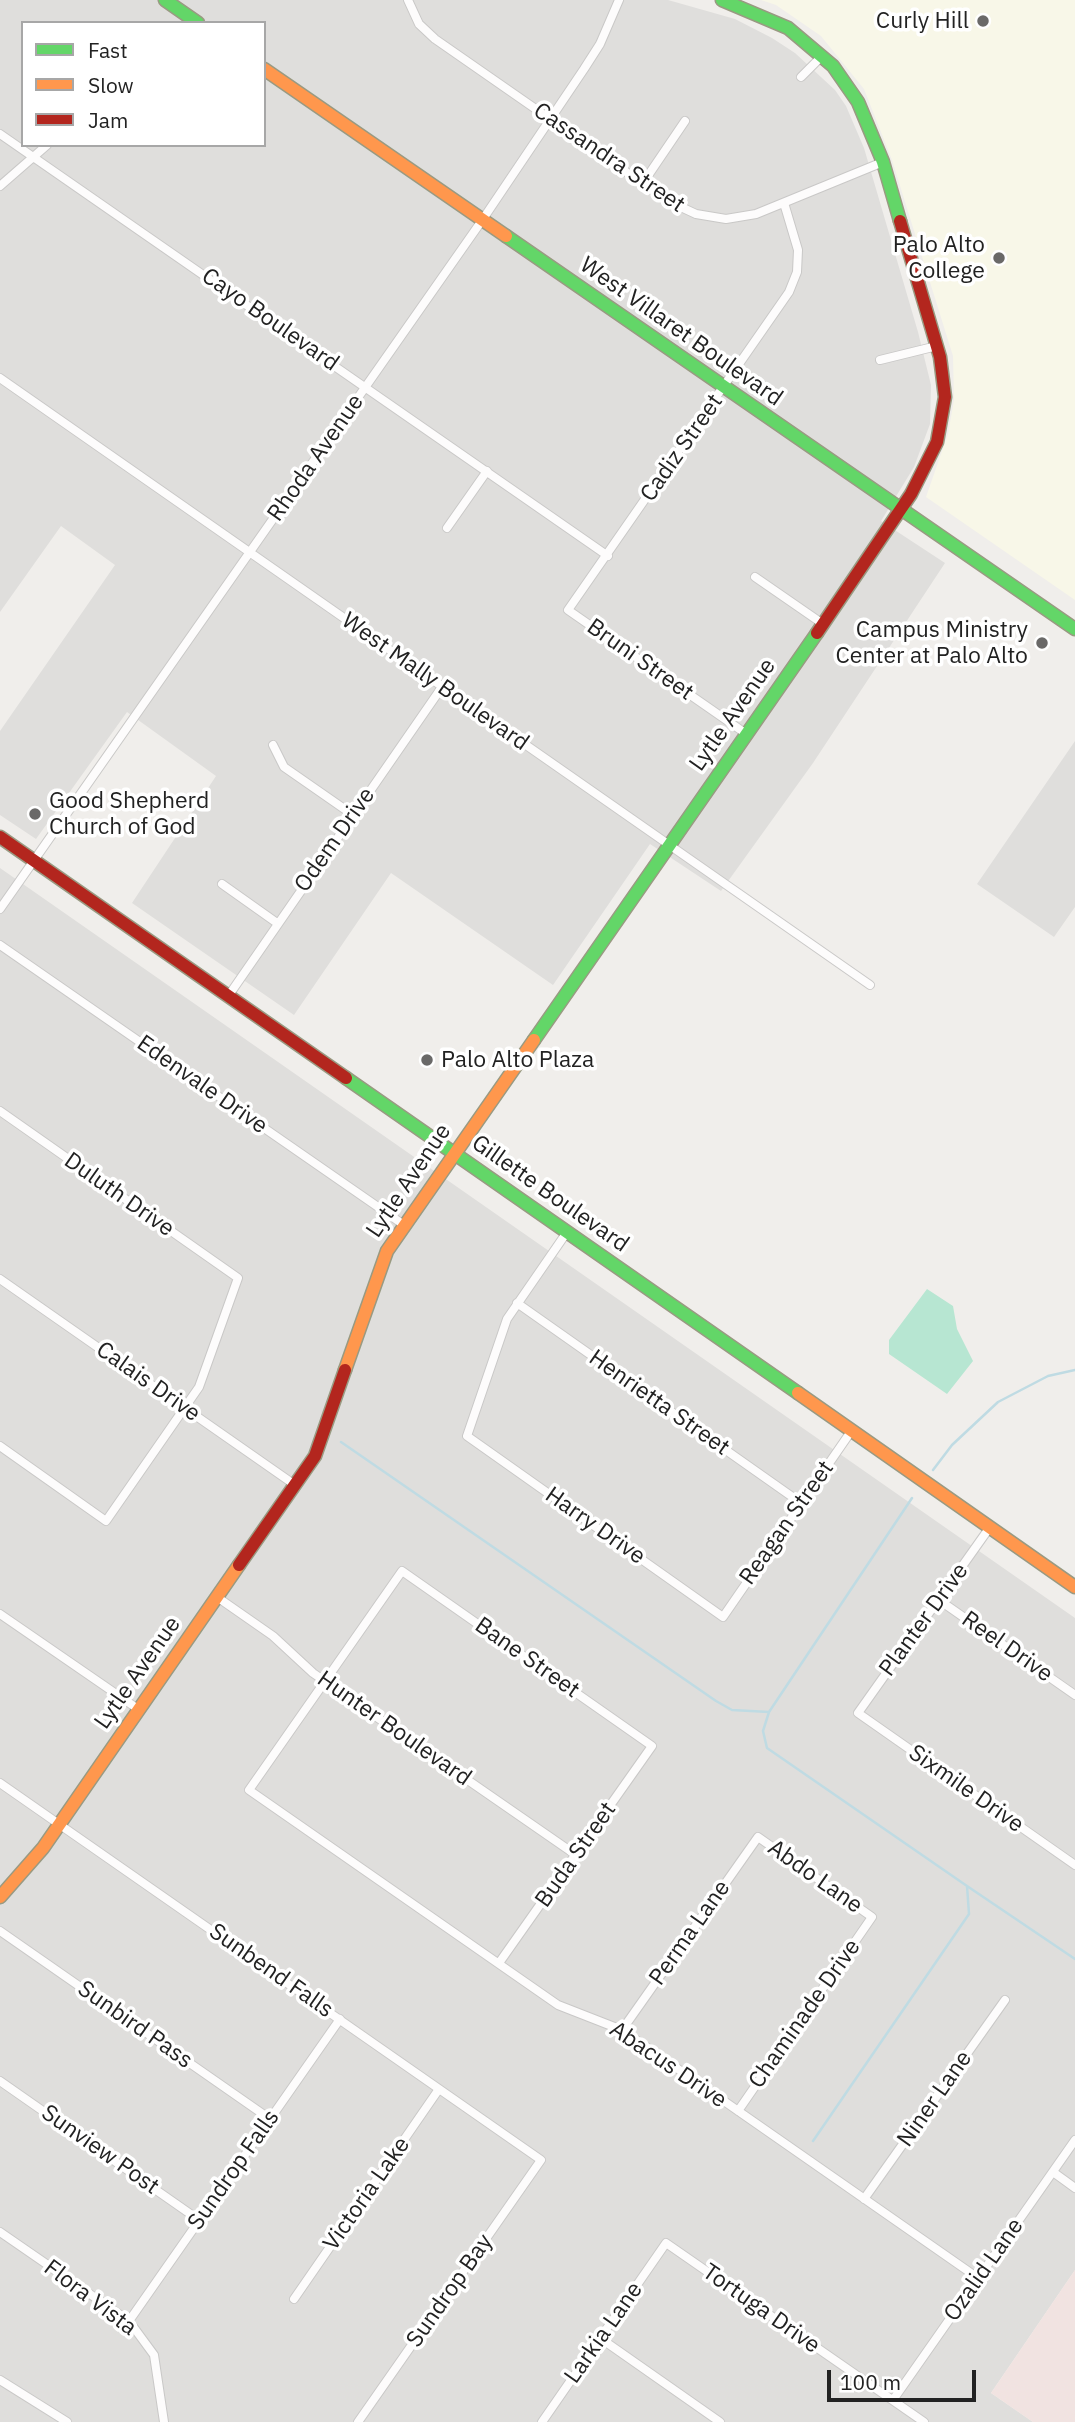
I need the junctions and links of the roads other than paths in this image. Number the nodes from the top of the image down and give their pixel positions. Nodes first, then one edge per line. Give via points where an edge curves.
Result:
1 (165, 0) edge
2 (408, 0) edge
3 (619, 0) edge
4 (722, 0) edge
5 (191, 21) edge
6 (822, 56) junction
7 (266, 70) edge
8 (801, 77) dead end
9 (551, 119) junction
10 (685, 121) dead end
11 (0, 134) edge
12 (45, 147) edge
13 (33, 158) junction
14 (883, 162) junction
15 (643, 183) junction
16 (0, 186) edge
17 (784, 203) junction
18 (483, 219) junction
19 (937, 345) junction
20 (880, 360) dead end
21 (0, 378) edge
22 (366, 386) junction
23 (723, 388) junction
24 (487, 471) junction
25 (900, 510) junction
26 (447, 528) dead end
27 (250, 552) junction
28 (608, 556) junction
29 (754, 577) dead end
30 (568, 610) joint
31 (822, 624) junction
32 (1075, 629) edge
33 (442, 687) junction
34 (745, 733) junction
35 (273, 745) dead end
36 (353, 815) junction
37 (0, 837) edge
38 (667, 844) junction
39 (34, 861) junction
40 (222, 884) dead end
41 (0, 909) edge
42 (276, 923) junction
43 (0, 945) edge
44 (870, 985) dead end
45 (229, 995) junction
46 (0, 1111) edge
47 (452, 1153) junction
48 (404, 1225) junction
49 (567, 1232) junction
50 (0, 1279) edge
51 (517, 1303) junction
52 (184, 1408) junction
53 (852, 1430) junction
54 (0, 1446) edge
55 (295, 1485) junction
56 (801, 1503) junction
57 (990, 1527) junction
58 (1075, 1587) edge
59 (217, 1597) junction
60 (939, 1600) junction
61 (0, 1614) edge
62 (723, 1617) joint
63 (325, 1681) junction
64 (1075, 1695) edge
65 (138, 1710) junction
66 (858, 1713) joint
67 (652, 1746) joint
68 (0, 1783) edge
69 (60, 1824) junction
70 (758, 1837) joint
71 (576, 1855) junction
72 (1075, 1865) edge
73 (0, 1897) edge
74 (872, 1917) joint
75 (0, 1931) edge
76 (499, 1963) junction
77 (1006, 2000) dead end
78 (340, 2019) junction
79 (622, 2030) junction
80 (0, 2081) edge
81 (439, 2089) junction
82 (738, 2111) junction
83 (270, 2119) junction
84 (1075, 2140) edge
85 (541, 2160) joint
86 (1053, 2172) junction
87 (1075, 2188) edge
88 (864, 2199) junction
89 (199, 2220) junction
90 (0, 2232) edge
91 (667, 2243) joint
92 (978, 2278) junction
93 (294, 2300) dead end
94 (129, 2321) junction
95 (600, 2338) junction
96 (0, 2380) edge
97 (893, 2400) junction
98 (67, 2422) edge
99 (164, 2422) edge
100 (358, 2422) edge
101 (542, 2422) edge
102 (720, 2422) edge
103 (924, 2422) edge

1 - 5 street
2 - 9 street, Cassandra Street via 429,34
3 - 9 street, Rhoda Avenue via 600,44
4 - 6 street, Lytle Avenue via 788,28
6 - 8 street
6 - 14 street, Lytle Avenue via 858,102
7 - 18 street, West Villaret Boulevard
9 - 15 street, Cassandra Street
9 - 18 street, Rhoda Avenue
10 - 15 street
11 - 13 street, Cayo Boulevard
12 - 13 street
13 - 16 street
13 - 22 street, Cayo Boulevard
14 - 17 street, Cassandra Street
14 - 19 street, Lytle Avenue
15 - 17 street, Cassandra Street via 677,206 706,217 736,218
17 - 23 street, Cadiz Street via 797,240 797,272 779,309
18 - 22 street, Rhoda Avenue
18 - 23 street, West Villaret Boulevard
19 - 20 street
19 - 25 street, Lytle Avenue via 945,397 937,442
21 - 27 street, West Mally Boulevard
22 - 24 street, Cayo Boulevard
22 - 27 street, Rhoda Avenue
23 - 25 street, West Villaret Boulevard
23 - 28 street, Cadiz Street
24 - 26 street
24 - 28 street, Cayo Boulevard
25 - 31 street, Lytle Avenue
25 - 32 street, West Villaret Boulevard
27 - 33 street, West Mally Boulevard
27 - 39 street, Rhoda Avenue
28 - 30 street, Cadiz Street
29 - 31 street
30 - 34 street, Bruni Street
31 - 34 street, Lytle Avenue
33 - 36 street, Odem Drive
33 - 38 street, West Mally Boulevard
34 - 38 street, Lytle Avenue
35 - 36 street via 284,767
36 - 42 street, Odem Drive
37 - 39 street, Gillette Boulevard
38 - 44 street, West Mally Boulevard
38 - 47 street, Lytle Avenue
39 - 41 street, Rhoda Avenue
39 - 45 street, Gillette Boulevard
40 - 42 street
42 - 45 street, Odem Drive
43 - 48 street, Edenvale Drive
45 - 47 street, Gillette Boulevard
46 - 52 street, Duluth Drive via 239,1278 208,1369
47 - 48 street, Lytle Avenue
47 - 49 street, Gillette Boulevard
48 - 55 street, Lytle Avenue via 378,1270 323,1440
49 - 51 street
49 - 53 street, Gillette Boulevard
50 - 52 street, Calais Drive
51 - 56 street, Henrietta Street
51 - 62 street, Harry Drive via 500,1334 467,1436
52 - 54 street via 106,1521
52 - 55 street, Calais Drive
53 - 56 street, Reagan Street
53 - 57 street, Gillette Boulevard
55 - 59 street, Lytle Avenue
56 - 62 street, Reagan Street
57 - 58 street, Gillette Boulevard
57 - 60 street, Planter Drive
59 - 63 street, Hunter Boulevard via 273,1636
59 - 65 street, Lytle Avenue
60 - 64 street, Reel Drive
60 - 66 street, Planter Drive
61 - 65 street
63 - 67 street, Bane Street via 402,1570
63 - 71 street, Hunter Boulevard
63 - 76 street, Abacus Drive via 249,1790
65 - 69 street, Lytle Avenue
66 - 72 street, Sixmile Drive
67 - 71 street, Buda Street
68 - 69 street, Sunbend Falls
69 - 73 street, Lytle Avenue
69 - 78 street, Sunbend Falls
70 - 74 street, Abdo Lane
70 - 79 street, Perma Lane
71 - 76 street, Buda Street
74 - 82 street, Chaminade Drive
75 - 83 street, Sunbird Pass
76 - 79 street, Abacus Drive via 564,2009
77 - 88 street, Niner Lane
78 - 81 street, Sunbend Falls
78 - 83 street, Sundrop Falls
79 - 82 street, Abacus Drive
80 - 89 street, Sunview Post
81 - 85 street, Sunbend Falls
81 - 93 street, Victoria Lake
82 - 88 street, Abacus Drive
83 - 89 street, Sundrop Falls
84 - 86 street, Ozalid Lane
85 - 100 street, Sundrop Bay
86 - 87 street
86 - 92 street, Ozalid Lane
88 - 92 street, Abacus Drive
89 - 94 street, Sundrop Falls
90 - 94 street, Flora Vista
91 - 95 street, Larkia Lane
91 - 97 street, Tortuga Drive
92 - 97 street, Ozalid Lane
94 - 99 street, Flora Vista via 154,2355
95 - 101 street, Larkia Lane
95 - 102 street
96 - 98 street
97 - 103 street, Tortuga Drive

